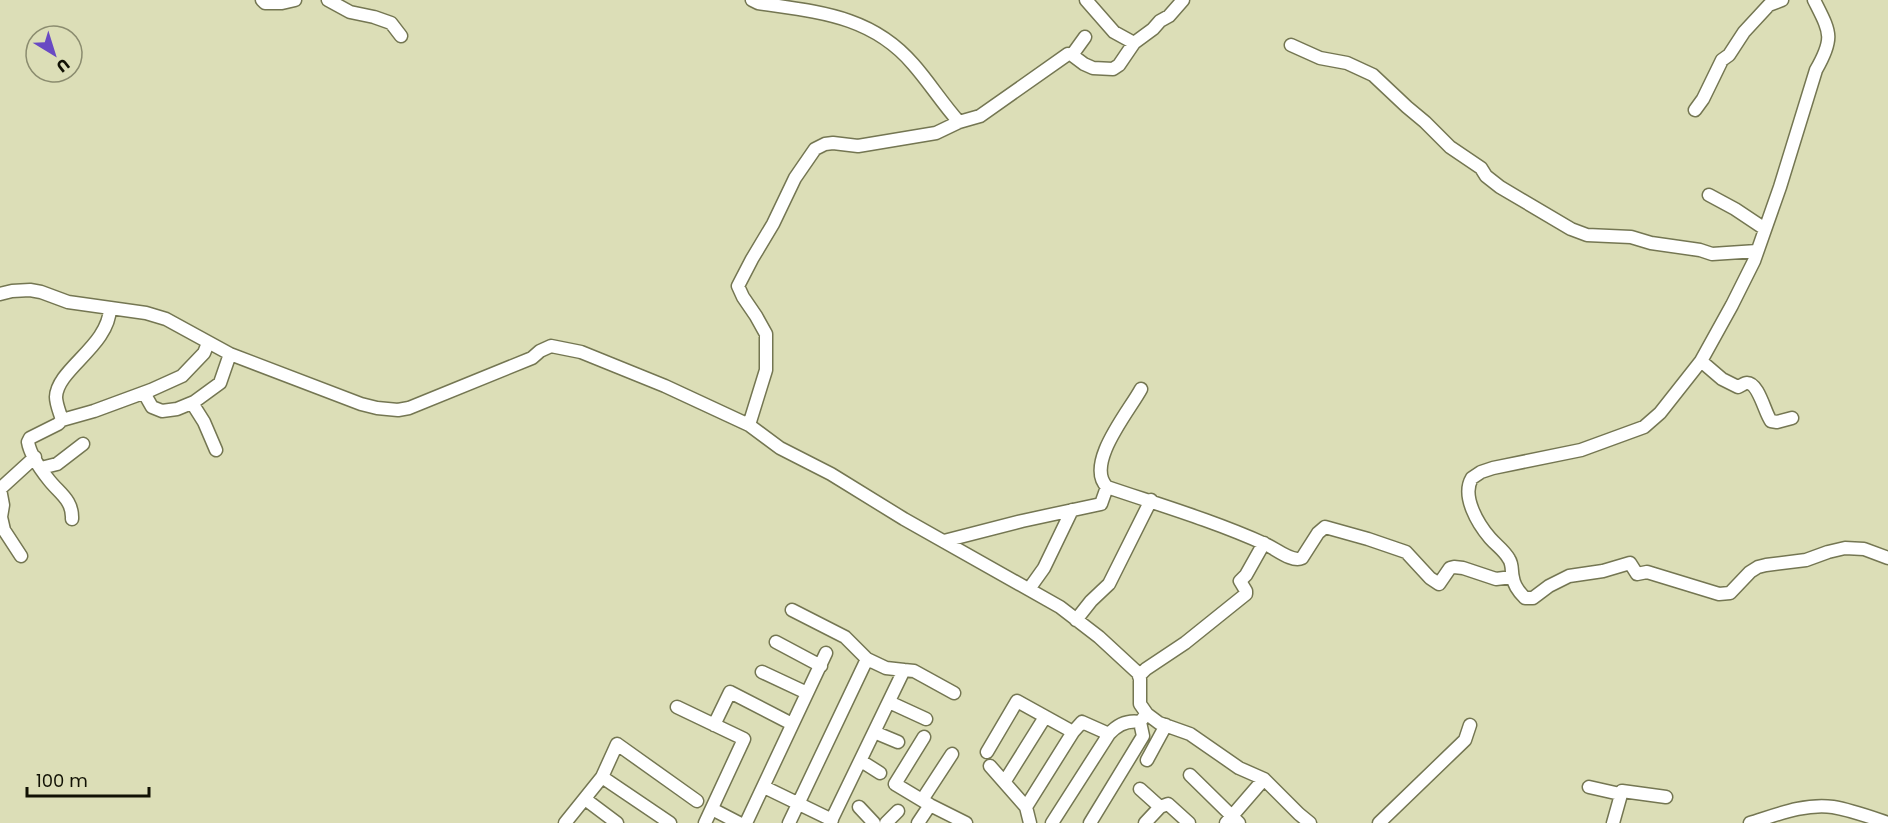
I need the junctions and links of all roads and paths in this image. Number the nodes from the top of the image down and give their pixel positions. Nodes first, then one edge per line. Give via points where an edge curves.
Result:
1 (262, 0) edge
2 (295, 0) edge
3 (328, 0) edge
4 (752, 0) edge
5 (1086, 0) edge
6 (1183, 0) edge
7 (1782, 0) edge
8 (1814, 0) edge
9 (401, 36) dead end
10 (1085, 37) dead end
11 (1134, 43) junction
12 (1291, 45) dead end
13 (1072, 55) junction
14 (1695, 110) dead end
15 (958, 122) junction
16 (1709, 195) dead end
17 (1765, 229) junction
18 (1757, 250) junction
19 (0, 294) edge
20 (110, 308) junction
21 (208, 343) junction
22 (230, 354) junction
23 (1701, 361) junction
24 (1141, 389) dead end
25 (144, 393) junction
26 (192, 403) junction
27 (1792, 418) dead end
28 (62, 420) junction
29 (749, 425) junction
30 (83, 444) dead end
31 (216, 450) dead end
32 (38, 463) junction
33 (1107, 487) junction
34 (1151, 500) junction
35 (1072, 510) junction
36 (72, 519) dead end
37 (944, 541) junction
38 (1264, 543) junction
39 (21, 556) dead end
40 (1888, 558) edge
41 (1512, 577) junction
42 (1029, 589) junction
43 (792, 610) dead end
44 (1076, 620) junction
45 (776, 642) dead end
46 (826, 653) dead end
47 (867, 659) junction
48 (821, 666) junction
49 (904, 670) junction
50 (762, 672) dead end
51 (1140, 676) junction
52 (807, 693) junction
53 (954, 693) dead end
54 (889, 702) junction
55 (677, 707) dead end
56 (1045, 717) junction
57 (1144, 718) junction
58 (926, 719) dead end
59 (792, 724) junction
60 (714, 725) junction
61 (1166, 725) junction
62 (1470, 725) dead end
63 (874, 732) junction
64 (1073, 732) junction
65 (1109, 734) junction
66 (924, 737) dead end
67 (898, 742) dead end
68 (987, 752) dead end
69 (952, 754) dead end
70 (1147, 760) dead end
71 (861, 761) junction
72 (990, 766) dead end
73 (880, 773) dead end
74 (1190, 775) dead end
75 (602, 777) junction
76 (1264, 779) junction
77 (1005, 781) junction
78 (1589, 786) dead end
79 (764, 787) junction
80 (1140, 789) dead end
81 (1620, 794) junction
82 (1666, 797) dead end
83 (585, 799) junction
84 (697, 801) dead end
85 (926, 802) junction
86 (798, 804) junction
87 (859, 807) dead end
88 (1026, 807) junction
89 (1160, 807) junction
90 (712, 809) junction
91 (898, 811) dead end
92 (831, 821) edge
93 (1232, 821) edge
94 (565, 823) edge
95 (617, 823) edge
96 (670, 823) edge
97 (705, 823) edge
98 (739, 823) edge
99 (746, 823) edge
100 (789, 823) edge
101 (874, 823) edge
102 (886, 823) edge
103 (918, 823) edge
104 (966, 823) edge
105 (1030, 823) edge
106 (1053, 823) edge
107 (1090, 823) edge
108 (1145, 823) edge
109 (1189, 823) edge
110 (1310, 823) edge
111 (1379, 823) edge
112 (1613, 823) edge
113 (1750, 823) edge
114 (1888, 823) edge

1 - 2 street
3 - 9 street via 350,12 391,22
4 - 15 street via 849,20 871,30 912,62
5 - 11 street via 1114,32
6 - 11 street via 1174,12
7 - 14 street via 1769,5 1744,32 1722,60
8 - 17 street via 1826,25 1829,45 1816,70
10 - 13 street
11 - 13 street via 1119,65 1111,69 1094,68
12 - 18 street via 1373,75 1450,147 1500,187 1571,229 1587,235 1631,237 1712,254
13 - 15 street via 1067,54 980,116
15 - 29 street via 936,133 858,146 825,144 812,153 738,286 766,334 766,370
16 - 17 street
17 - 18 street
18 - 23 street
19 - 20 street via 30,290 68,302
20 - 21 street via 166,319
20 - 28 street via 109,320 99,339 58,391
21 - 22 street
21 - 25 street via 204,353 182,376
22 - 26 street via 220,383
22 - 29 street via 361,404 398,410 444,395 551,346 566,348
23 - 27 street via 1738,387 1750,384 1760,396 1770,421
23 - 41 street via 1644,427 1581,450 1493,468 1472,478 1467,487 1471,504 1485,532 1509,558
24 - 33 street via 1118,424 1101,462 1101,475
25 - 26 street via 152,407 162,411
25 - 28 street
26 - 31 street
28 - 32 street via 29,440
29 - 37 street via 780,448
30 - 32 street via 57,465
32 - 36 street via 49,481 64,494 72,508
32 - 39 street via 0,489 4,530
33 - 34 street
33 - 35 street via 1101,504
34 - 38 street
34 - 44 street via 1109,584
35 - 37 street
35 - 42 street via 1044,568
37 - 42 street
38 - 41 street via 1299,560 1325,527 1406,552 1439,584 1454,567 1496,579
38 - 51 street via 1240,581 1246,594
40 - 41 street via 1864,549 1845,548 1806,560 1766,565 1753,570 1725,594 1634,569 1569,576 1533,598 1525,598
42 - 44 street
43 - 47 street via 845,637
44 - 51 street via 1100,637
45 - 48 street
46 - 48 street
47 - 49 street via 886,668
47 - 86 street
48 - 52 street
49 - 53 street via 914,671
49 - 54 street
50 - 52 street
51 - 57 street
52 - 59 street
54 - 58 street
54 - 63 street
55 - 60 street
56 - 64 street
56 - 68 street via 1017,701
56 - 77 street
57 - 61 street
57 - 65 street via 1116,726
57 - 107 street via 1143,736
59 - 60 street via 730,692
59 - 79 street
60 - 90 street via 744,739
61 - 70 street
61 - 76 street via 1190,734 1239,768
62 - 111 street via 1465,740
63 - 67 street
63 - 71 street
64 - 65 street via 1082,722
64 - 88 street
65 - 106 street
66 - 85 street via 895,784
69 - 85 street
71 - 73 street
71 - 92 street
72 - 77 street
74 - 93 street
75 - 83 street
75 - 84 street via 617,744
75 - 96 street
76 - 93 street
76 - 110 street
77 - 88 street
78 - 81 street
79 - 86 street
79 - 99 street
80 - 89 street
81 - 82 street via 1624,790
81 - 112 street
83 - 94 street
83 - 95 street
85 - 103 street
85 - 104 street
86 - 92 street
86 - 100 street
87 - 101 street
88 - 105 street
89 - 108 street
89 - 109 street via 1169,805
90 - 97 street
90 - 98 street
91 - 102 street
113 - 114 street via 1820,806

